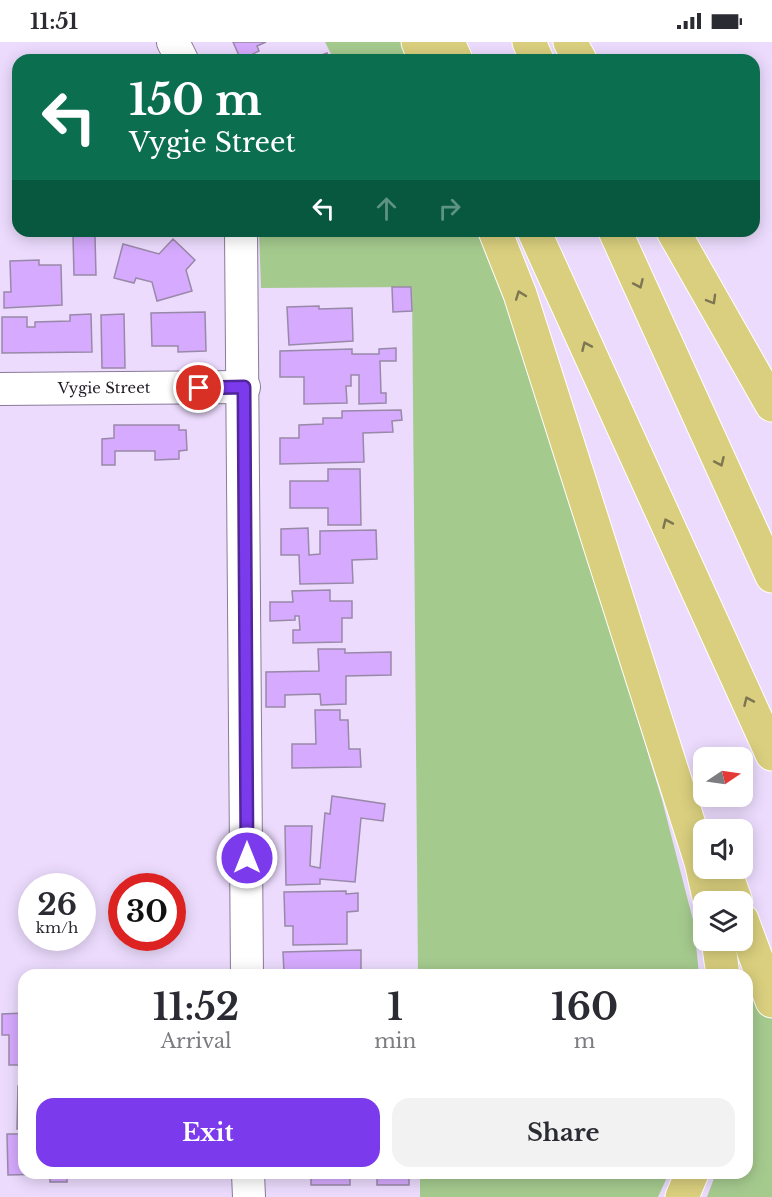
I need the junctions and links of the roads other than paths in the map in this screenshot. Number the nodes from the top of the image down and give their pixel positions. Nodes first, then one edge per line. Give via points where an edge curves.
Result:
1 (241, 237) edge
2 (497, 237) edge
3 (537, 237) edge
4 (618, 237) edge
5 (676, 237) edge
6 (244, 387) junction
7 (0, 389) edge
8 (772, 405) edge
9 (571, 450) junction
10 (772, 576) edge
11 (772, 754) edge
12 (705, 819) edge
13 (707, 891) edge
14 (753, 950) edge
15 (719, 951) edge
16 (247, 969) edge
17 (722, 969) edge
18 (772, 1001) edge
19 (248, 1179) edge
20 (690, 1179) edge
21 (249, 1197) edge
22 (682, 1197) edge

1 - 6 street
9 -> 2 highway
11 -> 3 highway
4 -> 10 highway
5 -> 8 highway
6 - 7 street, Vygie Street
6 - 16 street
9 - 12 highway
9 - 13 highway
14 - 18 highway
15 - 17 highway
19 - 21 street
20 - 22 highway

